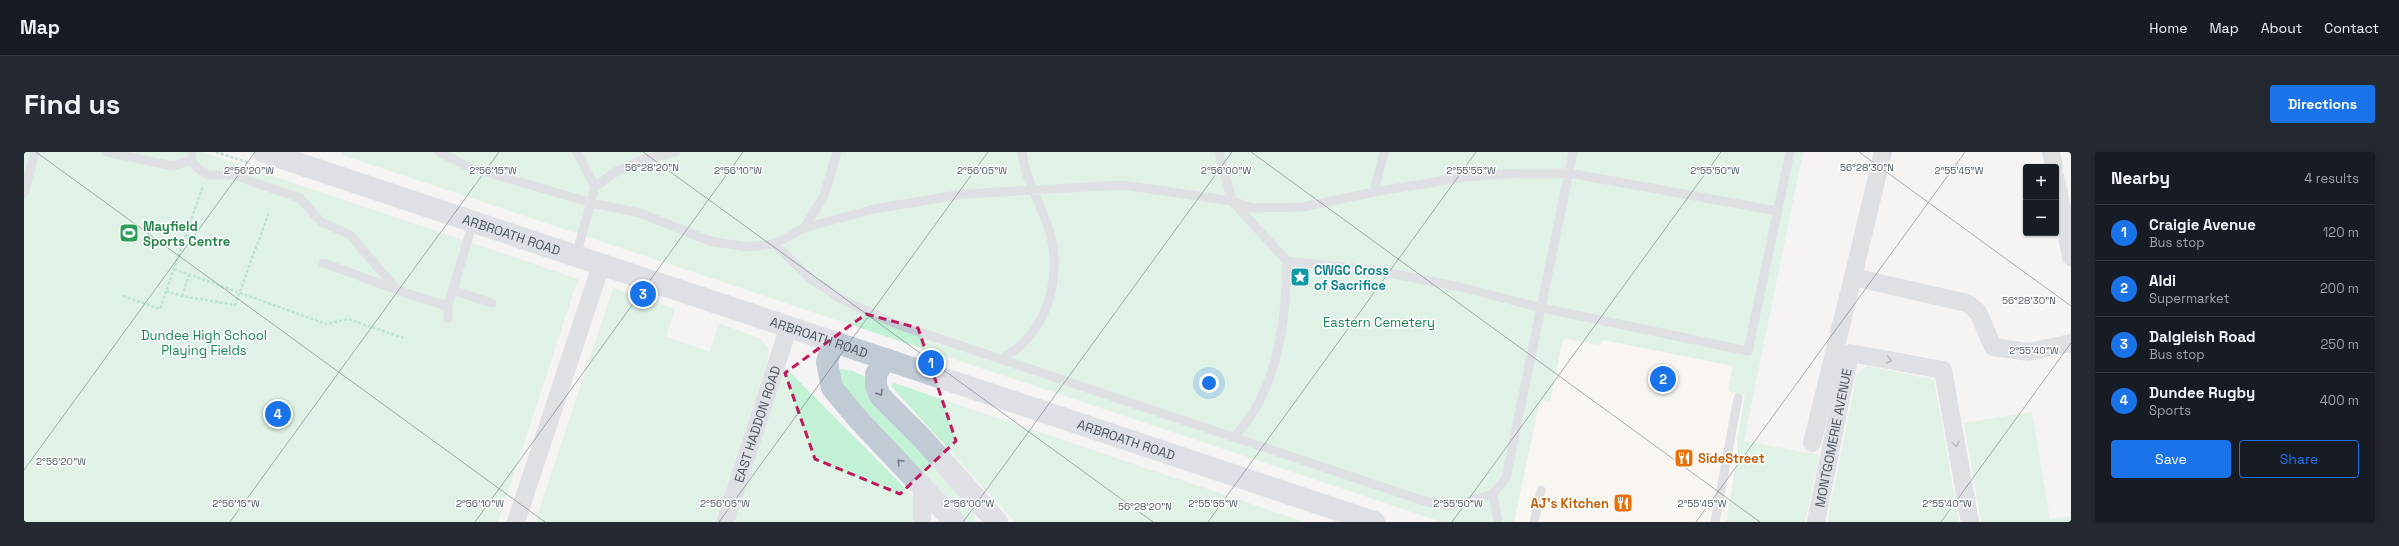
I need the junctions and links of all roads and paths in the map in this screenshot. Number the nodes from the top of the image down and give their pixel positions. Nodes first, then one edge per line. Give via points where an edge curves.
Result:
1 (35, 152) edge
2 (107, 152) edge
3 (264, 152) edge
4 (439, 152) edge
5 (577, 152) edge
6 (676, 152) edge
7 (837, 152) edge
8 (1022, 152) edge
9 (1219, 152) edge
10 (1384, 152) edge
11 (1573, 152) edge
12 (1790, 152) edge
13 (1883, 152) edge
14 (2051, 152) edge
15 (191, 156) edge
16 (321, 161) edge
17 (2053, 164) edge
18 (1568, 173) junction
19 (208, 174) junction
20 (596, 187) junction
21 (1034, 190) junction
22 (1374, 192) junction
23 (24, 194) edge
24 (2059, 195) edge
25 (1232, 201) junction
26 (592, 204) junction
27 (1778, 211) junction
28 (268, 212) dead end
29 (473, 222) junction
30 (804, 228) junction
31 (186, 235) junction
32 (210, 244) dead end
33 (774, 244) junction
34 (576, 256) junction
35 (2071, 257) edge
36 (1287, 261) junction
37 (323, 263) dead end
38 (601, 265) junction
39 (174, 269) junction
40 (189, 275) junction
41 (1853, 277) junction
42 (452, 290) junction
43 (166, 291) junction
44 (399, 292) junction
45 (240, 293) junction
46 (123, 296) dead end
47 (182, 296) junction
48 (492, 303) dead end
49 (448, 306) junction
50 (1542, 308) junction
51 (448, 319) dead end
52 (789, 326) junction
53 (404, 338) dead end
54 (833, 341) junction
55 (2071, 343) edge
56 (886, 359) junction
57 (1000, 359) junction
58 (1738, 398) dead end
59 (1235, 437) junction
60 (1812, 443) dead end
61 (922, 485) junction
62 (1541, 490) dead end
63 (1493, 494) junction
64 (994, 521) edge
65 (516, 522) edge
66 (725, 522) edge
67 (922, 522) edge
68 (955, 522) edge
69 (1374, 522) edge
70 (1498, 522) edge
71 (1534, 522) edge
72 (1715, 522) edge
73 (1816, 522) edge
74 (1970, 522) edge

1 - 23 lane
2 - 15 lane via 173,166
3 - 16 main road, ARBROATH ROAD
4 - 26 lane via 469,167 540,186
5 - 20 lane
6 - 20 lane via 617,171
7 - 30 lane via 824,196
8 - 21 lane
9 - 25 lane
10 - 22 lane
11 - 18 lane
12 - 27 lane
13 - 41 street
14 - 17 street
15 - 19 lane via 197,168
16 - 29 main road, ARBROATH ROAD
18 - 22 lane via 1519,173 1465,178
18 - 27 lane
18 - 50 lane
19 - 31 path
19 - 44 lane via 233,176 300,198 322,222 350,235
20 - 26 lane
21 - 25 lane via 1123,185
21 - 30 lane via 963,194 919,200
21 - 57 lane via 1050,234 1054,282 1036,327 1022,344
22 - 25 lane via 1303,207 1252,208
24 - 35 street
25 - 36 lane
26 - 33 lane via 640,213 710,241 747,247
26 - 34 lane
27 - 50 lane via 1748,351
28 - 45 path
29 - 34 main road, ARBROATH ROAD
29 - 42 lane
30 - 33 lane
31 - 32 path
31 - 39 path
33 - 57 lane via 810,278 843,300 892,323
34 - 38 main road, ARBROATH ROAD
36 - 50 lane via 1379,271 1460,287
36 - 59 lane via 1281,337 1271,373 1258,405
37 - 44 lane via 380,282
38 - 52 main road, ARBROATH ROAD
38 - 65 street
39 - 40 path
39 - 43 path
40 - 45 path
40 - 47 path
41 - 55 street via 1967,303 1978,312 1993,347 2029,352
41 - 60 street
42 - 48 lane
42 - 49 lane
43 - 46 path via 160,309
43 - 47 path
44 - 49 lane
45 - 47 path via 235,305
45 - 53 path via 326,324 348,319
49 - 51 lane
50 - 63 lane via 1506,478
52 - 54 main road, ARBROATH ROAD
52 - 66 street, EAST HADDON ROAD
54 - 56 main road, ARBROATH ROAD
61 -> 54 main road via 857,418 832,388 827,362
56 -> 64 main road via 876,374 876,386 880,396
56 - 69 main road, ARBROATH ROAD
57 - 59 lane
58 - 72 lane
59 - 63 lane via 1427,502 1450,506
61 - 67 street
61 - 68 main road
62 - 71 lane
63 - 70 lane
73 -> 74 street, MONTGOMERIE AVENUE via 1850,353 1943,370

